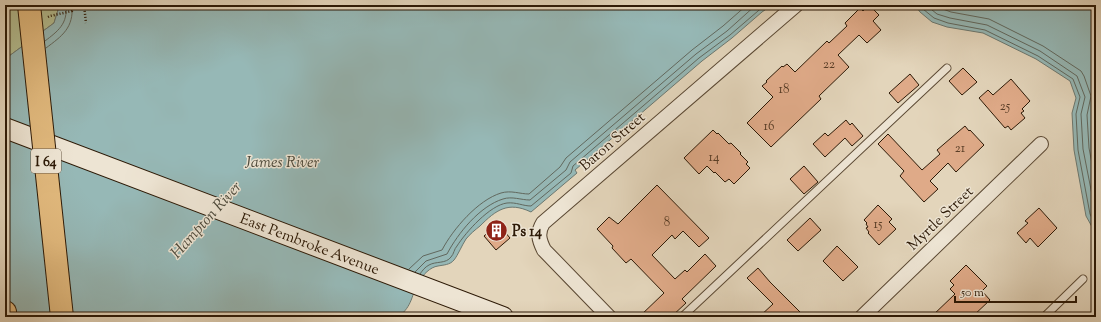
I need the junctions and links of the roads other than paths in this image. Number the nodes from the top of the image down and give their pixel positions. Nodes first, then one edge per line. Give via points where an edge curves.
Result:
1 (29, 5) edge
2 (796, 5) edge
3 (947, 68) dead end
4 (5, 128) edge
5 (1041, 144) dead end
6 (1083, 279) dead end
7 (5, 312) edge
8 (6, 317) edge
9 (62, 317) edge
10 (503, 317) edge
11 (608, 317) edge
12 (682, 317) edge
13 (862, 317) edge
14 (1044, 317) edge

1 - 9 highway, I 64, bridge
2 - 11 street, Baron Street via 539,228 540,243 544,250
3 - 12 lane
4 - 10 main road, East Pembroke Avenue
5 - 13 street, Myrtle Street
6 - 14 lane
7 - 8 highway

